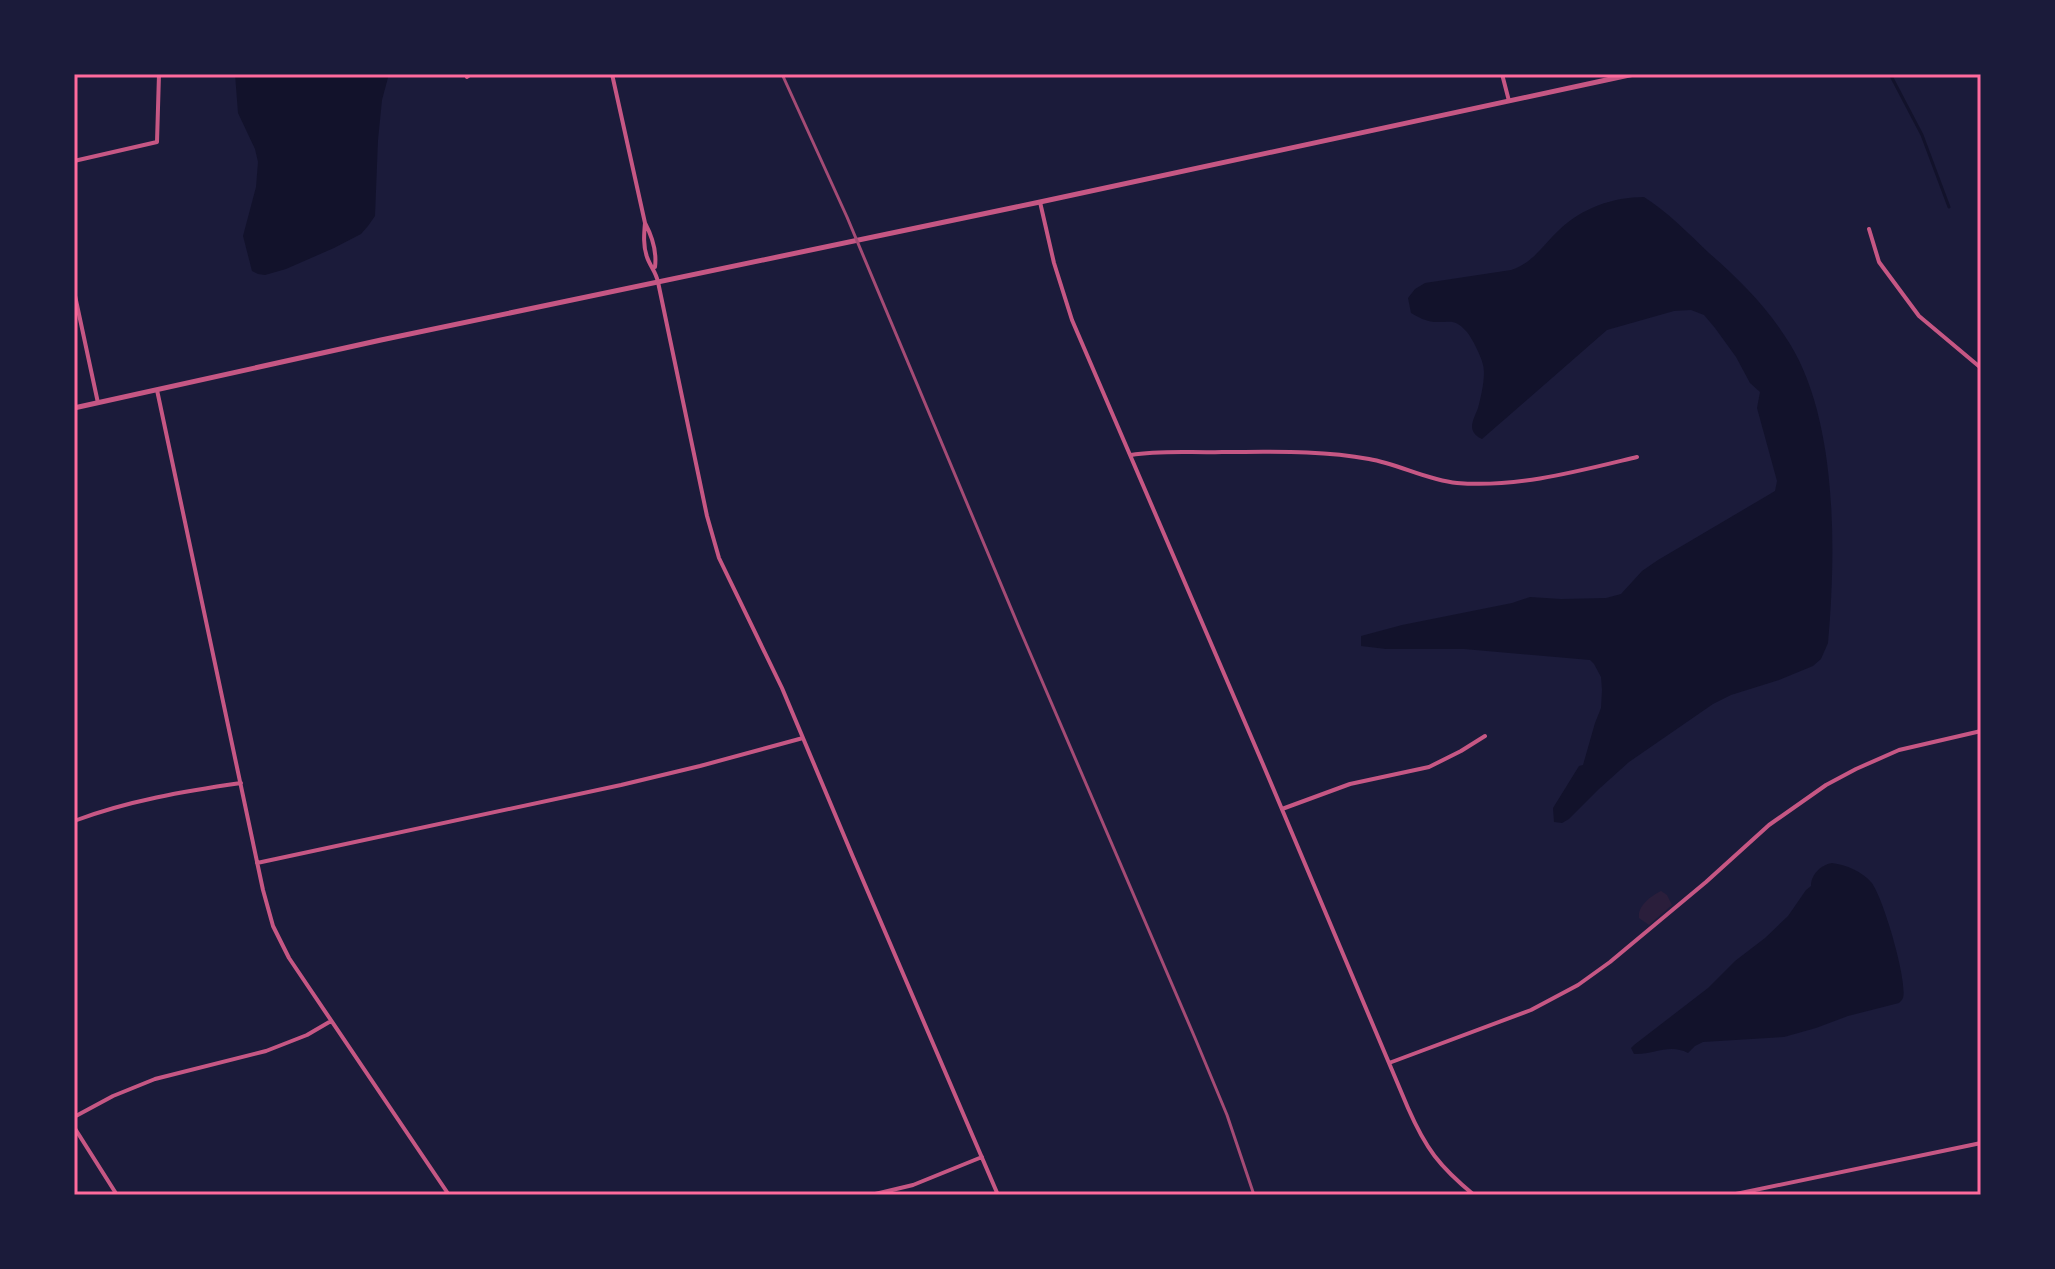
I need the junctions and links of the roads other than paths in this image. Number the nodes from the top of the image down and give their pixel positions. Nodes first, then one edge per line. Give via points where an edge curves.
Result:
1 (159, 74) edge
2 (612, 74) edge
3 (1502, 74) edge
4 (1634, 74) edge
5 (1509, 101) junction
6 (74, 161) edge
7 (1040, 202) junction
8 (645, 223) junction
9 (1869, 229) dead end
10 (655, 270) junction
11 (658, 282) junction
12 (74, 291) edge
13 (1981, 368) edge
14 (157, 390) junction
15 (98, 403) junction
16 (74, 408) edge
17 (1131, 455) junction
18 (1637, 457) dead end
19 (1981, 731) edge
20 (1485, 736) dead end
21 (803, 738) junction
22 (241, 783) junction
23 (1282, 809) junction
24 (74, 821) edge
25 (257, 863) junction
26 (331, 1021) junction
27 (1389, 1063) junction
28 (74, 1117) edge
29 (74, 1127) edge
30 (1981, 1143) edge
31 (982, 1157) junction
32 (117, 1195) edge
33 (449, 1195) edge
34 (871, 1195) edge
35 (998, 1195) edge
36 (1474, 1195) edge
37 (1731, 1195) edge

1 - 6 street via 157,142
2 - 8 street
3 - 5 street
4 - 5 street
5 - 7 street
7 - 11 street
7 - 17 street via 1072,320
8 - 10 street
8 - 10 street via 647,258
9 - 13 street via 1879,262 1919,316
10 - 11 street
11 - 14 street
11 - 21 street via 714,545
12 - 15 street
14 - 15 street
14 - 22 street
15 - 16 street
17 - 18 street via 1341,454 1441,481 1473,484 1528,480
17 - 23 street
19 - 27 street via 1899,750 1826,785 1769,825 1578,985 1531,1010
20 - 23 street via 1429,767 1350,784
21 - 25 street via 660,776
21 - 31 street
22 - 24 street
22 - 25 street
23 - 27 street
25 - 26 street via 279,941
26 - 28 street via 266,1051 155,1079
26 - 33 street
27 - 36 street via 1425,1145
29 - 32 street
30 - 37 street
31 - 34 street via 913,1185
31 - 35 street

